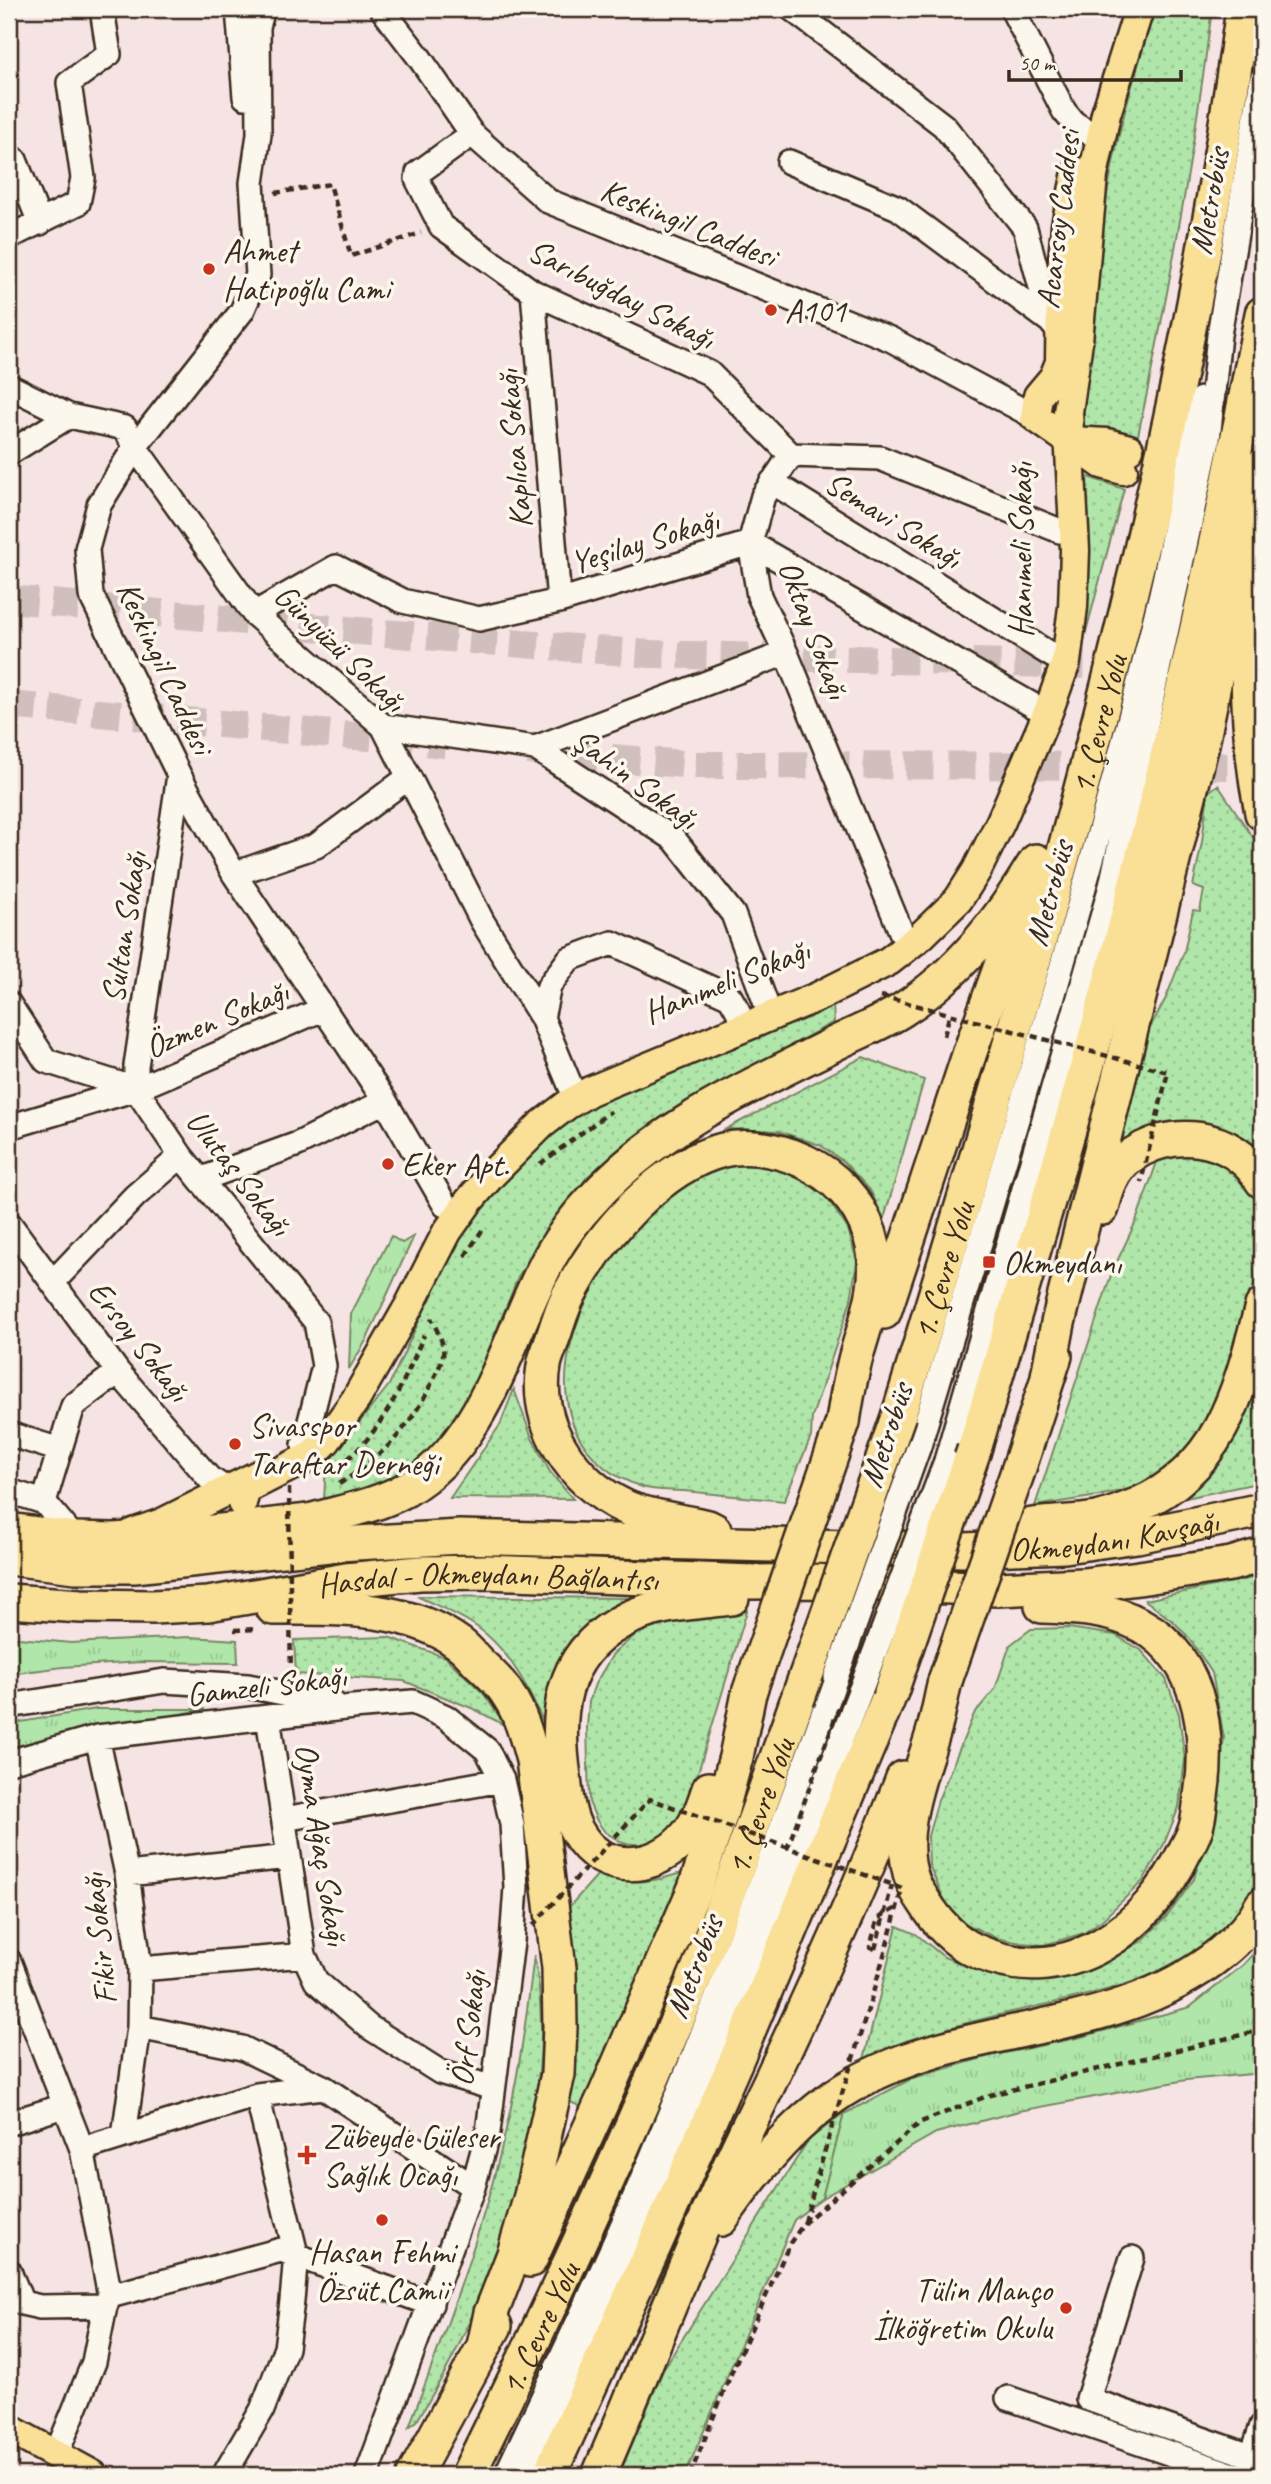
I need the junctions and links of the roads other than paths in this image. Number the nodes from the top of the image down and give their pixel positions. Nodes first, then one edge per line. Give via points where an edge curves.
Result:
1 (102, 9) edge
2 (238, 9) edge
3 (263, 9) edge
4 (382, 9) edge
5 (792, 9) edge
6 (1012, 9) edge
7 (1030, 9) edge
8 (1122, 9) edge
9 (1139, 9) edge
10 (1243, 9) edge
11 (1262, 79) edge
12 (472, 135) junction
13 (1094, 135) junction
14 (11, 159) edge
15 (789, 162) dead end
16 (253, 190) junction
17 (40, 222) junction
18 (9, 237) edge
19 (533, 292) junction
20 (1262, 314) edge
21 (1055, 327) junction
22 (1219, 335) junction
23 (9, 386) edge
24 (69, 416) junction
25 (1054, 430) junction
26 (135, 447) junction
27 (9, 453) edge
28 (791, 455) junction
29 (1126, 460) dead end
30 (1262, 466) edge
31 (772, 482) junction
32 (1262, 511) edge
33 (1066, 533) junction
34 (750, 543) junction
35 (559, 601) junction
36 (254, 614) junction
37 (786, 653) junction
38 (1060, 659) junction
39 (1109, 688) junction
40 (1041, 709) junction
41 (383, 726) junction
42 (535, 748) junction
43 (179, 775) junction
44 (409, 777) junction
45 (1262, 813) edge
46 (1035, 861) junction
47 (233, 874) junction
48 (905, 940) junction
49 (765, 1001) junction
50 (9, 1004) edge
51 (323, 1009) junction
52 (542, 1017) junction
53 (741, 1019) junction
54 (136, 1089) junction
55 (573, 1092) junction
56 (385, 1101) junction
57 (9, 1127) edge
58 (181, 1156) junction
59 (202, 1180) junction
60 (1262, 1181) edge
61 (450, 1214) junction
62 (9, 1223) edge
63 (53, 1282) junction
64 (1262, 1306) edge
65 (118, 1372) junction
66 (1048, 1376) junction
67 (843, 1422) junction
68 (9, 1434) edge
69 (60, 1450) junction
70 (307, 1450) junction
71 (960, 1455) junction
72 (9, 1491) edge
73 (44, 1502) junction
74 (243, 1506) junction
75 (300, 1508) junction
76 (1262, 1510) edge
77 (9, 1530) edge
78 (75, 1539) junction
79 (114, 1540) junction
80 (660, 1542) junction
81 (738, 1544) junction
82 (963, 1550) junction
83 (1262, 1555) edge
84 (9, 1558) edge
85 (810, 1581) junction
86 (967, 1590) junction
87 (11, 1602) edge
88 (208, 1604) junction
89 (945, 1681) junction
90 (220, 1684) junction
91 (876, 1690) junction
92 (749, 1693) junction
93 (9, 1706) edge
94 (353, 1707) junction
95 (268, 1717) junction
96 (227, 1722) junction
97 (97, 1737) junction
98 (9, 1762) edge
99 (502, 1780) junction
100 (284, 1819) junction
101 (289, 1857) junction
102 (127, 1874) junction
103 (1262, 1905) edge
104 (304, 1955) junction
105 (9, 1961) edge
106 (140, 1969) junction
107 (139, 2027) junction
108 (323, 2087) junction
109 (493, 2088) junction
110 (257, 2095) junction
111 (64, 2106) junction
112 (9, 2123) edge
113 (124, 2136) junction
114 (82, 2148) junction
115 (473, 2188) junction
116 (296, 2254) junction
117 (1132, 2258) dead end
118 (9, 2271) edge
119 (107, 2301) junction
120 (431, 2304) junction
121 (656, 2341) junction
122 (484, 2346) junction
123 (1008, 2398) dead end
124 (1262, 2426) edge
125 (9, 2429) edge
126 (56, 2455) junction
127 (1257, 2458) edge
128 (93, 2475) edge
129 (224, 2475) edge
130 (367, 2475) edge
131 (414, 2475) edge
132 (468, 2475) edge
133 (506, 2475) edge
134 (527, 2475) edge
135 (549, 2475) edge
136 (600, 2475) edge
137 (1233, 2475) edge

1 - 17 street via 109,54 69,83 83,178 78,203
2 - 16 street
3 - 16 street, Keskingil Caddesi via 258,27 259,134
4 - 12 street, Keskingil Caddesi
5 - 21 street via 943,126 1025,228
6 - 13 street via 1064,111
7 - 13 street
8 - 13 main road, Acarsoy Caddesi via 1091,110
9 - 13 main road, Acarsoy Caddesi via 1106,114
10 - 39 highway, 1. Çevre Yolu via 1198,288
11 - 22 street, Metrobüs
12 - 19 street, Sarıbuğday Sokağı via 418,173 417,179 442,226
12 - 25 street, Keskingil Caddesi via 548,201 890,339
13 - 21 main road, Acarsoy Caddesi via 1066,225
13 - 25 main road, Acarsoy Caddesi via 1078,341 1068,412
14 - 17 street
15 - 21 street via 898,208
16 - 26 street, Keskingil Caddesi via 258,275 243,311
17 - 18 street
19 - 28 street, Sarıbuğday Sokağı via 709,373
19 - 35 street, Kaplıca Sokağı
20 - 71 highway via 1199,622 1133,897 1085,1071
21 - 25 main road, Acarsoy Caddesi via 1060,362 1038,396
22 - 71 street, Metrobüs via 1208,440 1111,886
22 - 133 street, Metrobüs, bridge via 1189,442 1160,600 1085,885 919,1446 780,1838 709,2017 627,2214
23 - 24 street
24 - 26 street, Günyüzü Sokağı via 125,428
24 - 27 street
25 - 29 main road via 1102,464
25 - 33 main road, Hanımeli Sokağı via 1069,469
26 - 36 street, Günyüzü Sokağı
26 - 43 street, Keskingil Caddesi via 99,505 87,549 92,595
28 - 31 street, Oktay Sokağı
28 - 33 street via 880,458
30 - 66 highway via 1202,744 1069,1274
31 - 34 street, Oktay Sokağı via 763,496
31 - 38 street, Semavi Sokağı
32 - 45 highway via 1248,656 1249,719
33 - 38 main road, Hanımeli Sokağı via 1056,643
34 - 35 street, Yeşilay Sokağı
34 - 37 street, Oktay Sokağı via 759,596
34 - 40 street, Yeşilay Sokağı
35 - 36 street, Yeşilay Sokağı via 479,619 403,601 336,567
36 - 41 street, Günyüzü Sokağı
37 - 42 street
37 - 48 street, Oktay Sokağı
38 - 40 main road, Hanımeli Sokağı
39 - 46 highway via 1071,762
39 - 132 highway, 1. Çevre Yolu, bridge via 899,1414 753,1824 674,2028
40 - 48 main road, Hanımeli Sokağı via 947,892
41 - 42 street, Şahin Sokağı
41 - 44 street, Günyüzü Sokağı
42 - 49 street, Şahin Sokağı via 674,839 733,914
43 - 47 street, Keskingil Caddesi
43 - 54 street, Sultan Sokağı
44 - 47 street via 316,846
44 - 52 street, Günyüzü Sokağı via 482,921
46 - 67 highway via 911,1235
46 - 75 highway via 1017,893 962,962 912,1003 685,1124 634,1160 592,1200 552,1254 479,1411 456,1446 429,1474 383,1500
47 - 51 street, Keskingil Caddesi
48 - 49 main road, Hanımeli Sokağı via 840,973
48 - 53 main road, Hanımeli Sokağı via 889,961 857,978 817,997
49 - 53 main road, Hanımeli Sokağı
50 - 54 street via 46,1061
51 - 54 street, Özmen Sokağı
51 - 56 street, Keskingil Caddesi
52 - 53 street via 549,986 569,959 612,943 730,997
52 - 55 street, Günyüzü Sokağı
53 - 55 main road, Hanımeli Sokağı via 593,1073
54 - 57 street, Özmen Sokağı
54 - 58 street, Ulutaş Sokağı
55 - 61 main road, Hanımeli Sokağı via 541,1107 508,1138
56 - 59 street via 298,1144
56 - 61 street, Keskingil Caddesi
58 - 59 street, Ulutaş Sokağı
58 - 63 street via 135,1196
59 - 70 street, Ulutaş Sokağı via 316,1322 324,1366
60 - 66 highway via 1226,1146 1201,1138 1171,1138 1125,1161 1106,1191
61 - 70 main road, Hanımeli Sokağı via 418,1248 396,1301 332,1417
62 - 63 street, Ersoy Sokağı
63 - 65 street, Ersoy Sokağı
64 - 82 highway via 1236,1396 1219,1435 1177,1482 1126,1510 1010,1530
65 - 69 street via 73,1406
65 - 74 street, Ersoy Sokağı via 209,1478
66 - 89 highway, bridge
67 - 81 highway via 876,1276 873,1245 848,1192 802,1159 763,1149 726,1150 681,1169 617,1226 570,1293 544,1366 544,1397 562,1451 575,1471 600,1492 627,1508 708,1527
67 - 92 highway, bridge
68 - 69 street
69 - 73 street
70 - 74 main road, Hanımeli Sokağı via 259,1474
71 - 91 highway, bridge
72 - 73 street
73 - 78 street
74 - 75 highway
74 - 79 main road, Hanımeli Sokağı via 162,1522
74 - 79 highway via 186,1535
75 - 80 highway via 358,1522 475,1517 588,1523 622,1528
76 - 82 highway, Okmeydanı Kavşağı via 1065,1546
77 - 78 highway
78 - 79 highway
80 - 81 highway, Hasdal - Okmeydanı Bağlantısı
80 - 84 highway, Hasdal - Okmeydanı Bağlantısı via 460,1537 134,1566 76,1566
81 - 82 highway, Hasdal - Okmeydanı Bağlantısı
83 - 86 highway, Okmeydanı Kavşağı via 1219,1566 1094,1584
85 - 86 highway, Hasdal - Okmeydanı Bağlantısı
85 - 88 highway, Hasdal - Okmeydanı Bağlantısı via 420,1573 346,1580
85 - 92 highway via 751,1596 647,1610 617,1623 577,1660 563,1696 559,1733 571,1820 589,1848 615,1863 647,1863 684,1839 702,1810
86 - 89 highway via 1023,1606 1089,1608 1132,1620 1171,1649 1192,1681 1202,1714 1206,1765 1196,1827 1169,1882 1126,1929 1070,1959 1004,1962 957,1940 905,1888 912,1881 908,1862 911,1813
87 - 88 highway, Hasdal - Okmeydanı Bağlantısı via 153,1607
88 - 122 highway via 366,1611 431,1627 460,1644 485,1669 508,1694 523,1727 533,1760 559,1968 558,2074 531,2196
89 - 121 highway via 879,1838 691,2252
90 - 93 street via 164,1681
90 - 94 street
90 - 96 street via 232,1701 233,1715
91 - 134 street, Metrobüs via 776,1905
91 - 135 highway via 732,2071
92 - 122 highway via 724,1801 695,1888 536,2247
94 - 95 street, Gamzeli Sokağı
94 - 99 street, Gamzeli Sokağı via 413,1702 446,1717 487,1750
95 - 96 street, Gamzeli Sokağı
95 - 100 street, Oyma Ağaç Sokağı
96 - 97 street, Gamzeli Sokağı
97 - 98 street, Gamzeli Sokağı
97 - 102 street, Fikir Sokağı
99 - 100 street
99 - 109 street, Örf Sokağı via 512,1824 516,1887
100 - 101 street, Oyma Ağaç Sokağı
101 - 102 street
101 - 104 street, Oyma Ağaç Sokağı
102 - 106 street, Fikir Sokağı
103 - 121 highway via 1239,1938 1177,1984 1101,2012 917,2057 853,2084 825,2104 799,2124 738,2194 716,2226
104 - 106 street
104 - 109 street, Oyma Ağaç Sokağı via 316,1981 369,2027 440,2072
105 - 111 street
106 - 107 street, Fikir Sokağı
107 - 108 street via 242,2048
107 - 113 street, Fikir Sokağı
108 - 110 street
108 - 115 street
109 - 115 street, Örf Sokağı via 488,2132
110 - 113 street
110 - 116 street
111 - 112 street
111 - 114 street
113 - 114 street
114 - 119 street
115 - 120 street, Örf Sokağı
116 - 119 street via 281,2250
116 - 120 street
116 - 129 street via 286,2348 262,2410
117 - 127 street via 1088,2399
118 - 119 street via 22,2303 40,2307
119 - 126 street via 94,2362
120 - 130 street, Örf Sokağı
121 - 136 highway
122 - 131 highway
123 - 137 street
124 - 127 street
125 - 126 main road
126 - 128 main road

